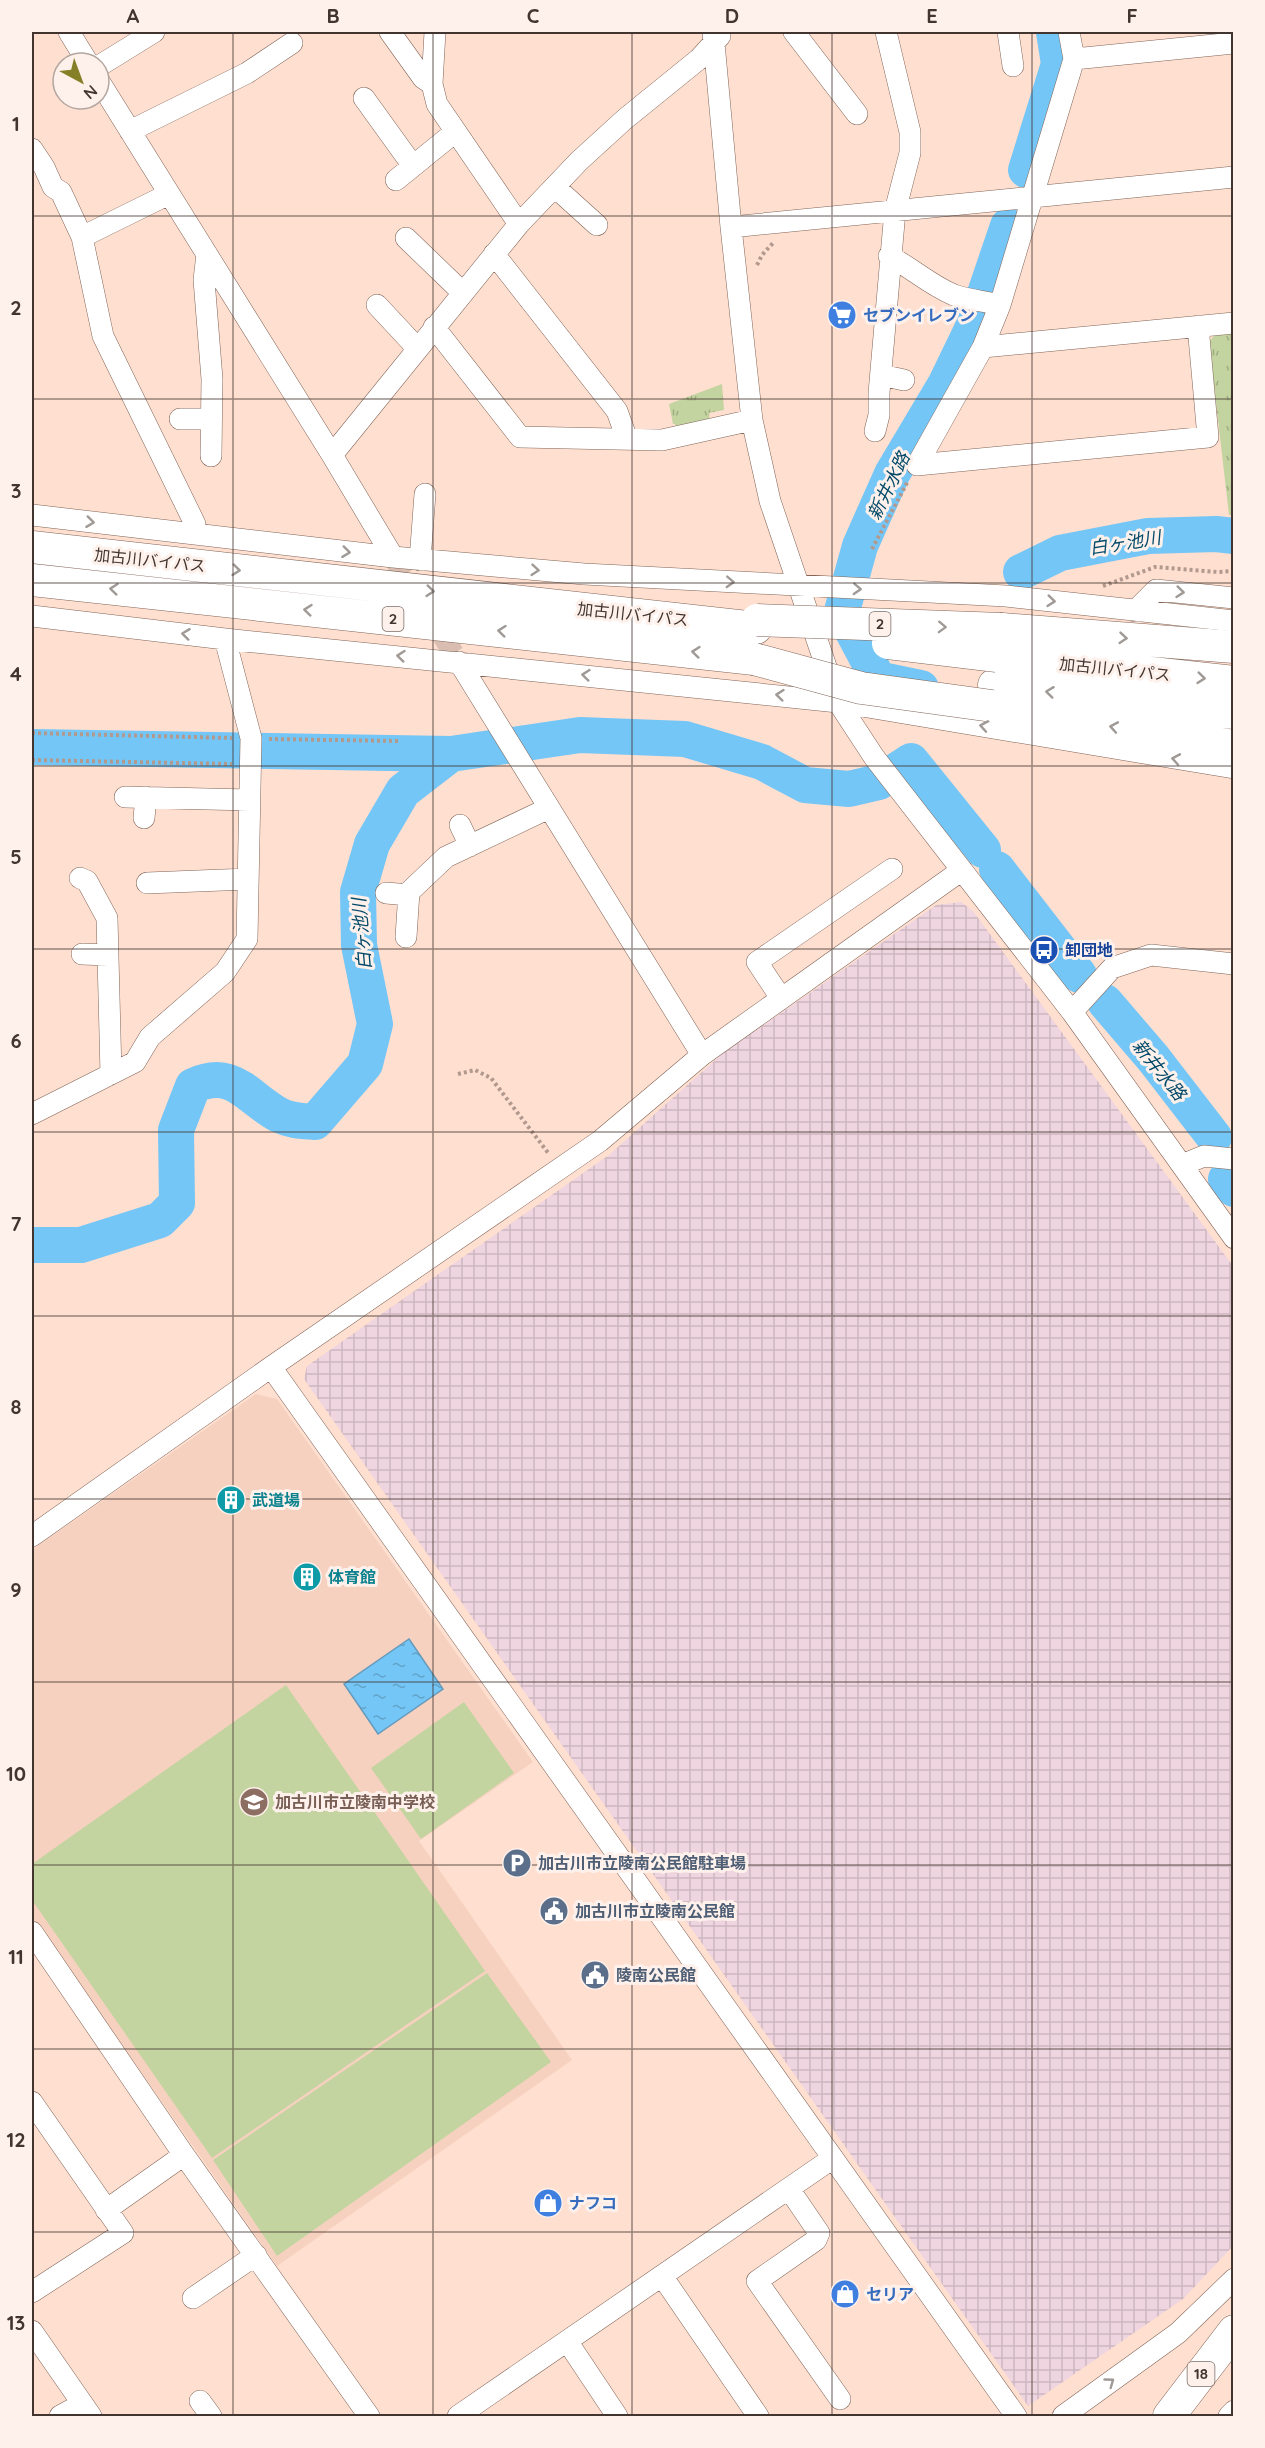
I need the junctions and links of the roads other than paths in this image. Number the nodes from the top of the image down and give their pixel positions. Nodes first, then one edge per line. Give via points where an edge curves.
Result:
1 (69, 32) edge
2 (154, 32) edge
3 (390, 32) edge
4 (435, 32) edge
5 (794, 32) edge
6 (886, 32) edge
7 (1008, 32) edge
8 (1069, 32) edge
9 (717, 35) edge
10 (292, 42) dead end
11 (1233, 43) edge
12 (81, 51) edge
13 (111, 59) edge
14 (1074, 59) junction
15 (1013, 66) dead end
16 (432, 84) junction
17 (364, 98) dead end
18 (111, 100) edge
19 (856, 114) dead end
20 (130, 131) junction
21 (455, 132) junction
22 (32, 149) edge
23 (413, 166) junction
24 (1233, 177) edge
25 (396, 180) dead end
26 (555, 188) junction
27 (169, 194) junction
28 (1031, 196) junction
29 (895, 211) junction
30 (519, 224) junction
31 (597, 225) dead end
32 (731, 227) junction
33 (82, 237) junction
34 (406, 238) dead end
35 (207, 254) junction
36 (494, 254) junction
37 (889, 256) junction
38 (463, 293) junction
39 (377, 305) dead end
40 (1000, 305) junction
41 (1233, 323) edge
42 (1198, 326) junction
43 (434, 327) junction
44 (983, 347) junction
45 (417, 348) junction
46 (881, 375) junction
47 (904, 380) dead end
48 (180, 419) dead end
49 (211, 419) junction
50 (752, 420) junction
51 (875, 431) dead end
52 (627, 439) junction
53 (211, 456) dead end
54 (332, 456) junction
55 (425, 494) dead end
56 (32, 515) edge
57 (195, 524) dead end
58 (32, 547) edge
59 (393, 557) junction
60 (420, 560) junction
61 (32, 580) edge
62 (798, 586) junction
63 (1233, 598) edge
64 (1135, 610) junction
65 (32, 616) edge
66 (1233, 621) edge
67 (225, 639) junction
68 (1233, 647) edge
69 (459, 662) junction
70 (996, 669) junction
71 (1233, 682) edge
72 (838, 702) junction
73 (1233, 713) edge
74 (1233, 746) edge
75 (1233, 768) edge
76 (249, 800) junction
77 (549, 808) junction
78 (144, 818) dead end
79 (460, 825) dead end
80 (470, 846) junction
81 (892, 868) dead end
82 (962, 870) junction
83 (80, 878) dead end
84 (249, 879) junction
85 (147, 884) dead end
86 (386, 893) dead end
87 (408, 895) junction
88 (406, 937) dead end
89 (82, 954) dead end
90 (108, 955) junction
91 (1233, 964) edge
92 (781, 998) junction
93 (1072, 1012) junction
94 (702, 1055) junction
95 (111, 1074) junction
96 (32, 1114) edge
97 (1233, 1160) edge
98 (1182, 1165) junction
99 (1233, 1238) edge
100 (272, 1367) junction
101 (32, 1536) edge
102 (32, 1932) edge
103 (32, 2102) edge
104 (184, 2155) junction
105 (833, 2158) junction
106 (789, 2189) junction
107 (106, 2210) junction
108 (256, 2255) junction
109 (662, 2276) junction
110 (1233, 2279) edge
111 (32, 2292) edge
112 (193, 2298) dead end
113 (32, 2331) edge
114 (1233, 2331) edge
115 (567, 2341) junction
116 (1233, 2359) edge
117 (840, 2399) dead end
118 (86, 2410) edge
119 (1233, 2410) edge
120 (60, 2416) edge
121 (369, 2416) edge
122 (458, 2416) edge
123 (617, 2416) edge
124 (758, 2416) edge
125 (1016, 2416) edge
126 (1063, 2416) edge
127 (1169, 2416) edge
128 (1191, 2416) edge
129 (1229, 2416) edge

1 - 12 street
2 - 13 street
3 - 16 street via 423,78
4 - 16 street
5 - 19 street
6 - 29 street via 910,132 910,153
7 - 15 street
8 - 14 street
9 - 26 street via 699,59 625,119
9 - 32 street
10 - 20 street via 247,73
11 - 14 street
14 - 28 street
16 - 21 street via 437,104
17 - 23 street
18 - 20 street
20 - 27 street
21 - 23 street
21 - 30 street
22 - 33 street via 53,187 62,192
23 - 25 street
24 - 28 street
26 - 30 street
26 - 31 street
27 - 33 street
27 - 35 street
28 - 29 street
28 - 40 street
29 - 32 street
29 - 37 street
30 - 36 street
32 - 50 street
33 - 57 street via 103,336
34 - 38 street
35 - 49 street via 204,280 212,379
35 - 54 street
36 - 38 street
36 - 52 street via 617,411
37 - 40 street via 956,296
37 - 46 street
38 - 43 street
39 - 45 street
40 - 44 street
41 - 42 street
42 - 44 street
42 - 44 street via 1208,437 917,465
43 - 45 street
43 - 52 street via 520,437
45 - 54 street
46 - 47 street
46 - 51 street
48 - 49 street
49 - 53 street
50 - 52 street via 662,440
50 - 62 street via 770,501
54 - 59 street
55 - 60 street
56 -> 59 street
58 -> 70 highway, 加古川バイパス / 2, bridge via 652,616 757,624
59 - 60 street
60 -> 62 street
70 -> 61 highway, 加古川バイパス / 2, bridge via 754,658
62 -> 64 street via 1006,596
62 - 72 street
64 -> 63 street via 1156,590
64 - 66 street
67 -> 65 street
69 -> 67 street
67 - 76 street via 251,738
70 -> 68 highway, 2
72 -> 69 street
69 - 77 street
70 -> 71 highway, 加古川バイパス / 2
73 -> 70 highway, 加古川バイパス / 2
74 -> 70 highway
75 -> 72 street
72 - 82 street via 874,757
76 - 78 street via 135,797
76 - 84 street
77 - 80 street
77 - 94 street
79 - 80 street
80 - 87 street via 446,857
81 - 92 street via 757,962
82 - 92 street
82 - 93 street
83 - 90 street via 87,881 107,918
84 - 85 street
84 - 95 street via 247,939 225,972 150,1036 135,1062
86 - 87 street
87 - 88 street
89 - 90 street
90 - 95 street
91 - 93 street via 1151,955 1112,968
92 - 94 street
93 - 98 street
94 - 100 street via 600,1141
95 - 96 street
97 - 98 street via 1204,1156
98 - 99 street
100 - 101 street
100 - 105 street
102 - 104 street
103 - 107 street
104 - 107 street
104 - 108 street
105 - 106 street
105 - 125 street
106 - 109 street
106 - 117 street via 819,2233 816,2240 757,2281
107 - 111 street via 123,2233
108 - 112 street
108 - 121 street
109 - 115 street
109 - 124 street
126 -> 110 street via 1178,2333
113 - 118 street
114 - 127 highway, 18
115 - 122 street
115 - 123 street
116 - 128 highway, 18
118 - 120 street
119 - 129 street

